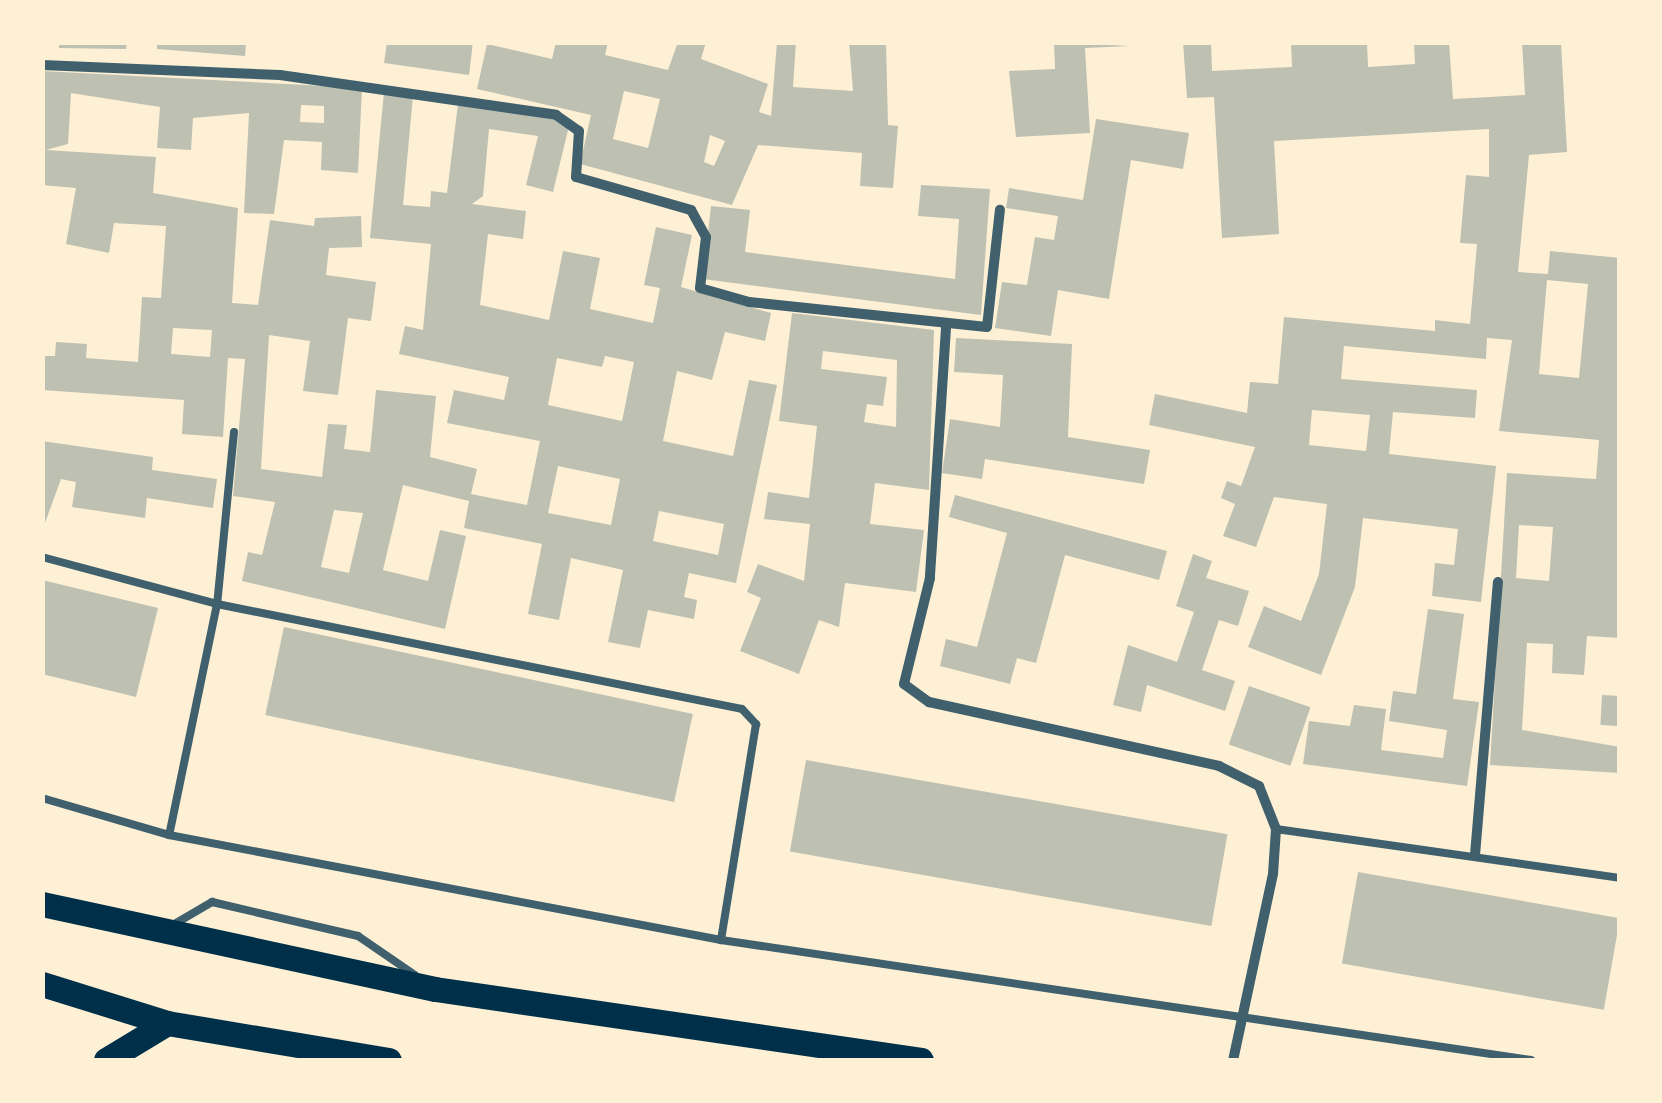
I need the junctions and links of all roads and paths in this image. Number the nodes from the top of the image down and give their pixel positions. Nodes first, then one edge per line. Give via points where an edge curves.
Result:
1 (42, 65) edge
2 (1000, 210) dead end
3 (946, 328) junction
4 (234, 432) dead end
5 (42, 556) edge
6 (1498, 582) dead end
7 (217, 604) junction
8 (42, 798) edge
9 (1276, 829) junction
10 (169, 834) junction
11 (1474, 855) junction
12 (1620, 878) edge
13 (42, 904) edge
14 (155, 935) junction
15 (721, 940) junction
16 (42, 984) edge
17 (435, 990) junction
18 (1246, 1015) junction
19 (167, 1023) junction
20 (106, 1060) edge
21 (389, 1060) edge
22 (920, 1060) edge
23 (1233, 1060) edge
24 (1531, 1060) edge

1 - 3 street via 280,75 570,120 579,132 576,177 586,186 675,200 700,216 706,237 696,278 711,294
2 - 3 street via 990,320 979,330
3 - 9 street via 930,578 904,684 928,702 1244,776 1268,800
4 - 7 lane
5 - 7 lane
6 - 11 street
7 - 10 lane
7 - 15 lane via 742,709 756,724
8 - 10 lane
9 - 11 lane
9 - 18 street
10 - 15 lane
11 - 12 lane
13 - 14 main road
14 - 17 main road
14 - 17 lane via 212,902 358,936
15 - 18 lane
16 - 19 main road
17 - 22 main road
18 - 23 street
18 - 24 lane
19 - 20 main road
19 - 21 main road

